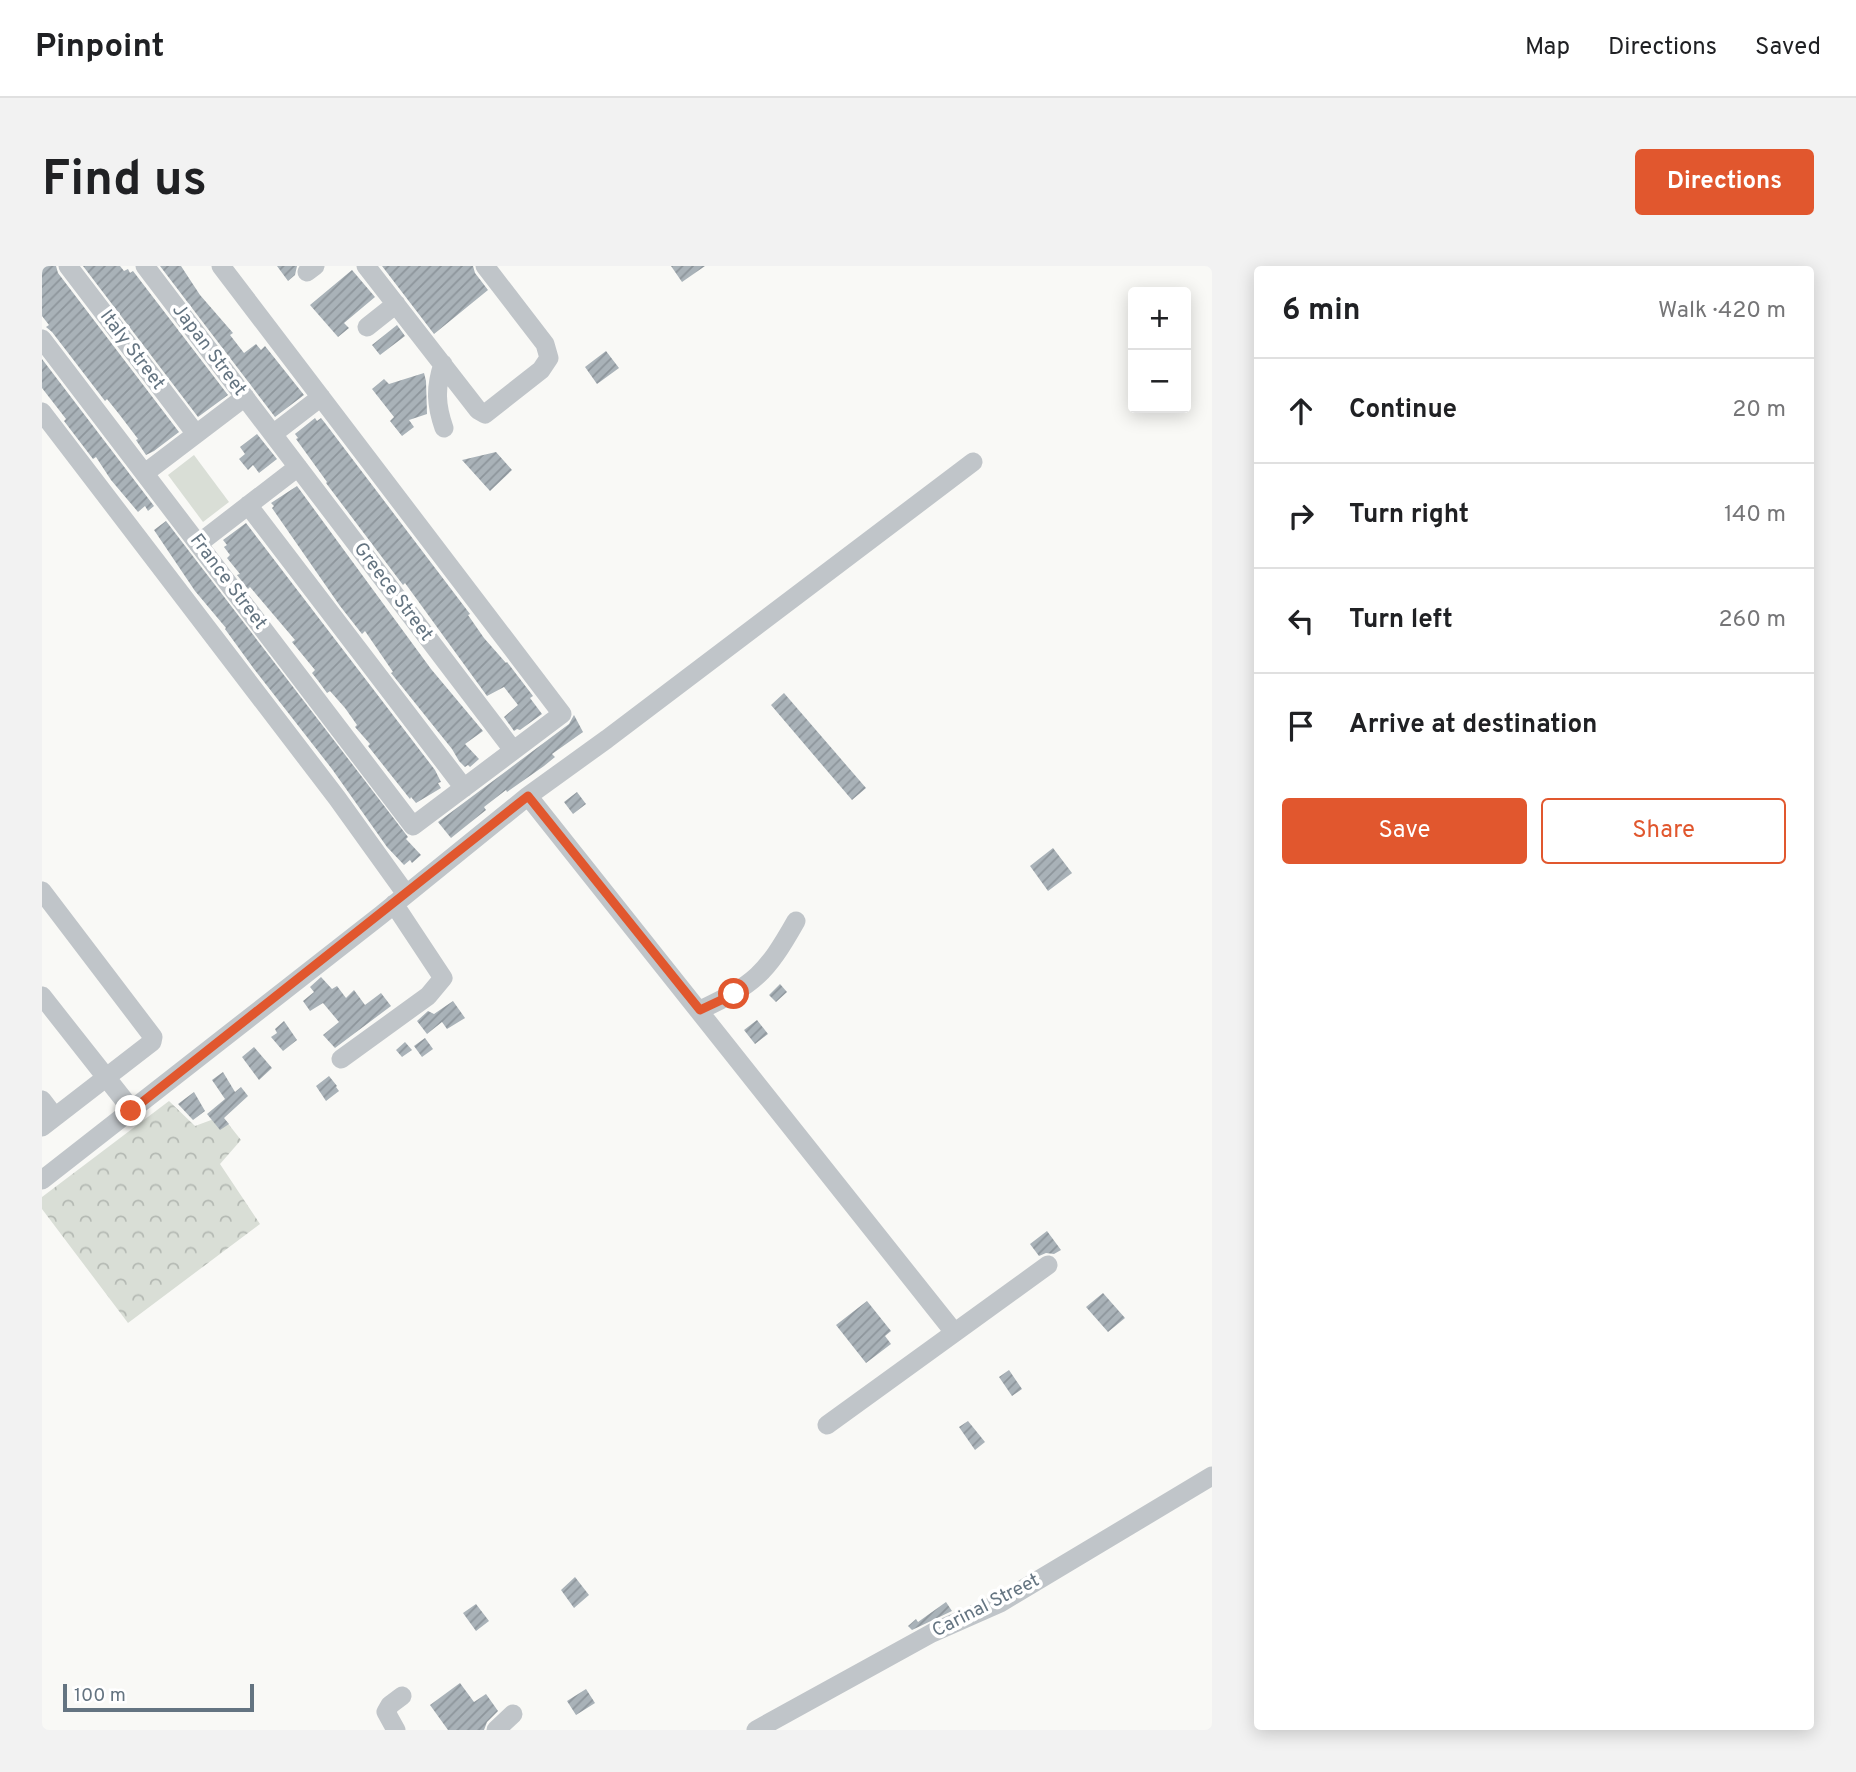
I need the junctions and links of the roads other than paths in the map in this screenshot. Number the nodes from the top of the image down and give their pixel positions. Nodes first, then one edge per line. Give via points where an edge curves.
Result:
1 (68, 266) edge
2 (145, 266) edge
3 (221, 266) edge
4 (366, 266) edge
5 (485, 266) edge
6 (396, 304) junction
7 (367, 327) dead end
8 (42, 339) edge
9 (443, 364) junction
10 (245, 397) junction
11 (321, 397) junction
12 (42, 411) edge
13 (444, 428) dead end
14 (273, 434) junction
15 (196, 435) junction
16 (973, 462) dead end
17 (298, 467) junction
18 (145, 473) junction
19 (248, 505) junction
20 (198, 544) junction
21 (513, 750) junction
22 (464, 788) junction
23 (528, 796) junction
24 (42, 891) edge
25 (400, 899) junction
26 (796, 921) dead end
27 (42, 996) edge
28 (700, 1010) junction
29 (341, 1059) dead end
30 (106, 1079) junction
31 (42, 1100) edge
32 (124, 1100) dead end
33 (49, 1122) edge
34 (42, 1180) edge
35 (1048, 1265) dead end
36 (954, 1332) junction
37 (827, 1425) dead end
38 (1212, 1476) edge
39 (402, 1696) dead end
40 (513, 1714) dead end
41 (396, 1730) edge
42 (496, 1730) edge
43 (756, 1730) edge

1 - 15 street, Italy Street
2 - 10 street, Japan Street
3 - 11 street
4 - 6 street
5 - 9 street via 545,344 547,364 485,414
6 - 7 street
6 - 9 street
8 - 18 street, France Street
9 - 13 street via 436,394
10 - 14 street, Japan Street
10 - 15 street
11 - 14 street
11 - 21 street via 562,713
12 - 25 street via 303,754
14 - 17 street, Greece Street
15 - 18 street
16 - 23 street
17 - 19 street
17 - 21 street, Greece Street
18 - 20 street, France Street
19 - 20 street
19 - 22 street
20 - 22 street, France Street via 414,826
21 - 22 street
23 - 25 street
23 - 28 street
24 - 30 street via 153,1037
25 - 29 street via 443,978 428,996
25 - 34 street
26 - 28 street via 776,955 752,982
27 - 30 street
28 - 36 street
30 - 32 street
30 - 33 street
31 - 33 street
35 - 36 street
36 - 37 street
38 - 43 street, Carinal Street via 1000,1603 932,1633
39 - 41 street via 386,1712
40 - 42 street

